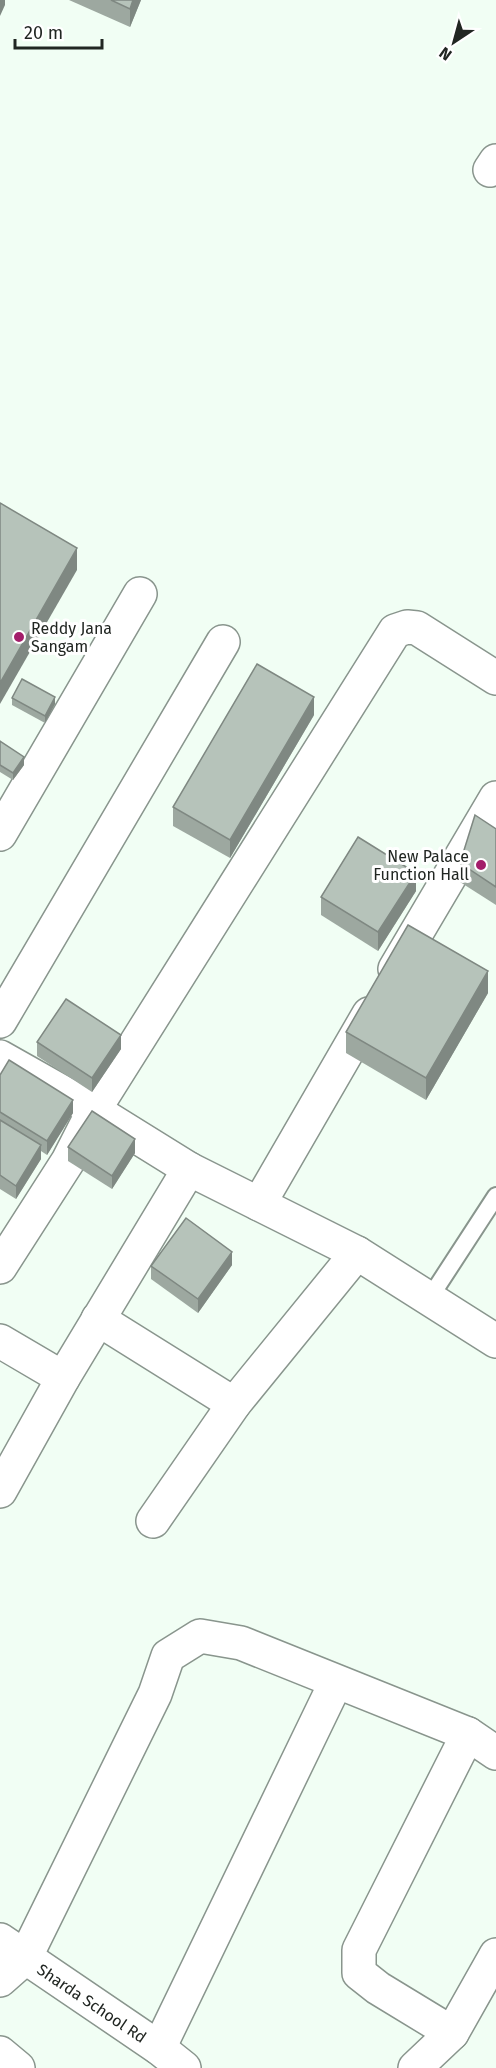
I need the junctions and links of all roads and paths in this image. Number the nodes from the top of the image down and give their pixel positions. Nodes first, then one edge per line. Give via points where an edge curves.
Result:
1 (140, 594) dead end
2 (223, 642) dead end
3 (496, 678) edge
4 (496, 798) edge
5 (0, 834) edge
6 (0, 1021) edge
7 (0, 1058) edge
8 (94, 1110) junction
9 (189, 1169) junction
10 (496, 1196) edge
11 (259, 1204) junction
12 (357, 1254) junction
13 (0, 1267) edge
14 (429, 1299) junction
15 (98, 1319) junction
16 (0, 1341) edge
17 (496, 1341) edge
18 (63, 1378) junction
19 (234, 1404) junction
20 (0, 1491) edge
21 (153, 1521) dead end
22 (336, 1682) junction
23 (468, 1734) junction
24 (496, 1754) edge
25 (13, 1949) edge
26 (496, 1955) edge
27 (0, 1980) edge
28 (452, 2033) junction
29 (0, 2053) edge
30 (172, 2058) edge
31 (18, 2068) edge
32 (415, 2068) edge

1 - 5 street
2 - 6 street
3 - 8 street via 417,628 395,631
4 - 11 street
7 - 8 street
8 - 9 street
8 - 13 street via 68,1161
9 - 11 street
9 - 15 street
10 - 14 lane
11 - 12 street
12 - 14 street
12 - 19 street
14 - 17 street
15 - 18 street
15 - 19 street
16 - 18 street
18 - 20 street
19 - 21 street
22 - 23 street
22 - 25 street via 241,1643 200,1636 168,1656 155,1694
22 - 30 street
23 - 24 street
23 - 28 street via 359,1950 360,1973
25 - 27 street
25 - 30 street, Sharda School Rd
26 - 28 street
28 - 32 street
29 - 31 street

